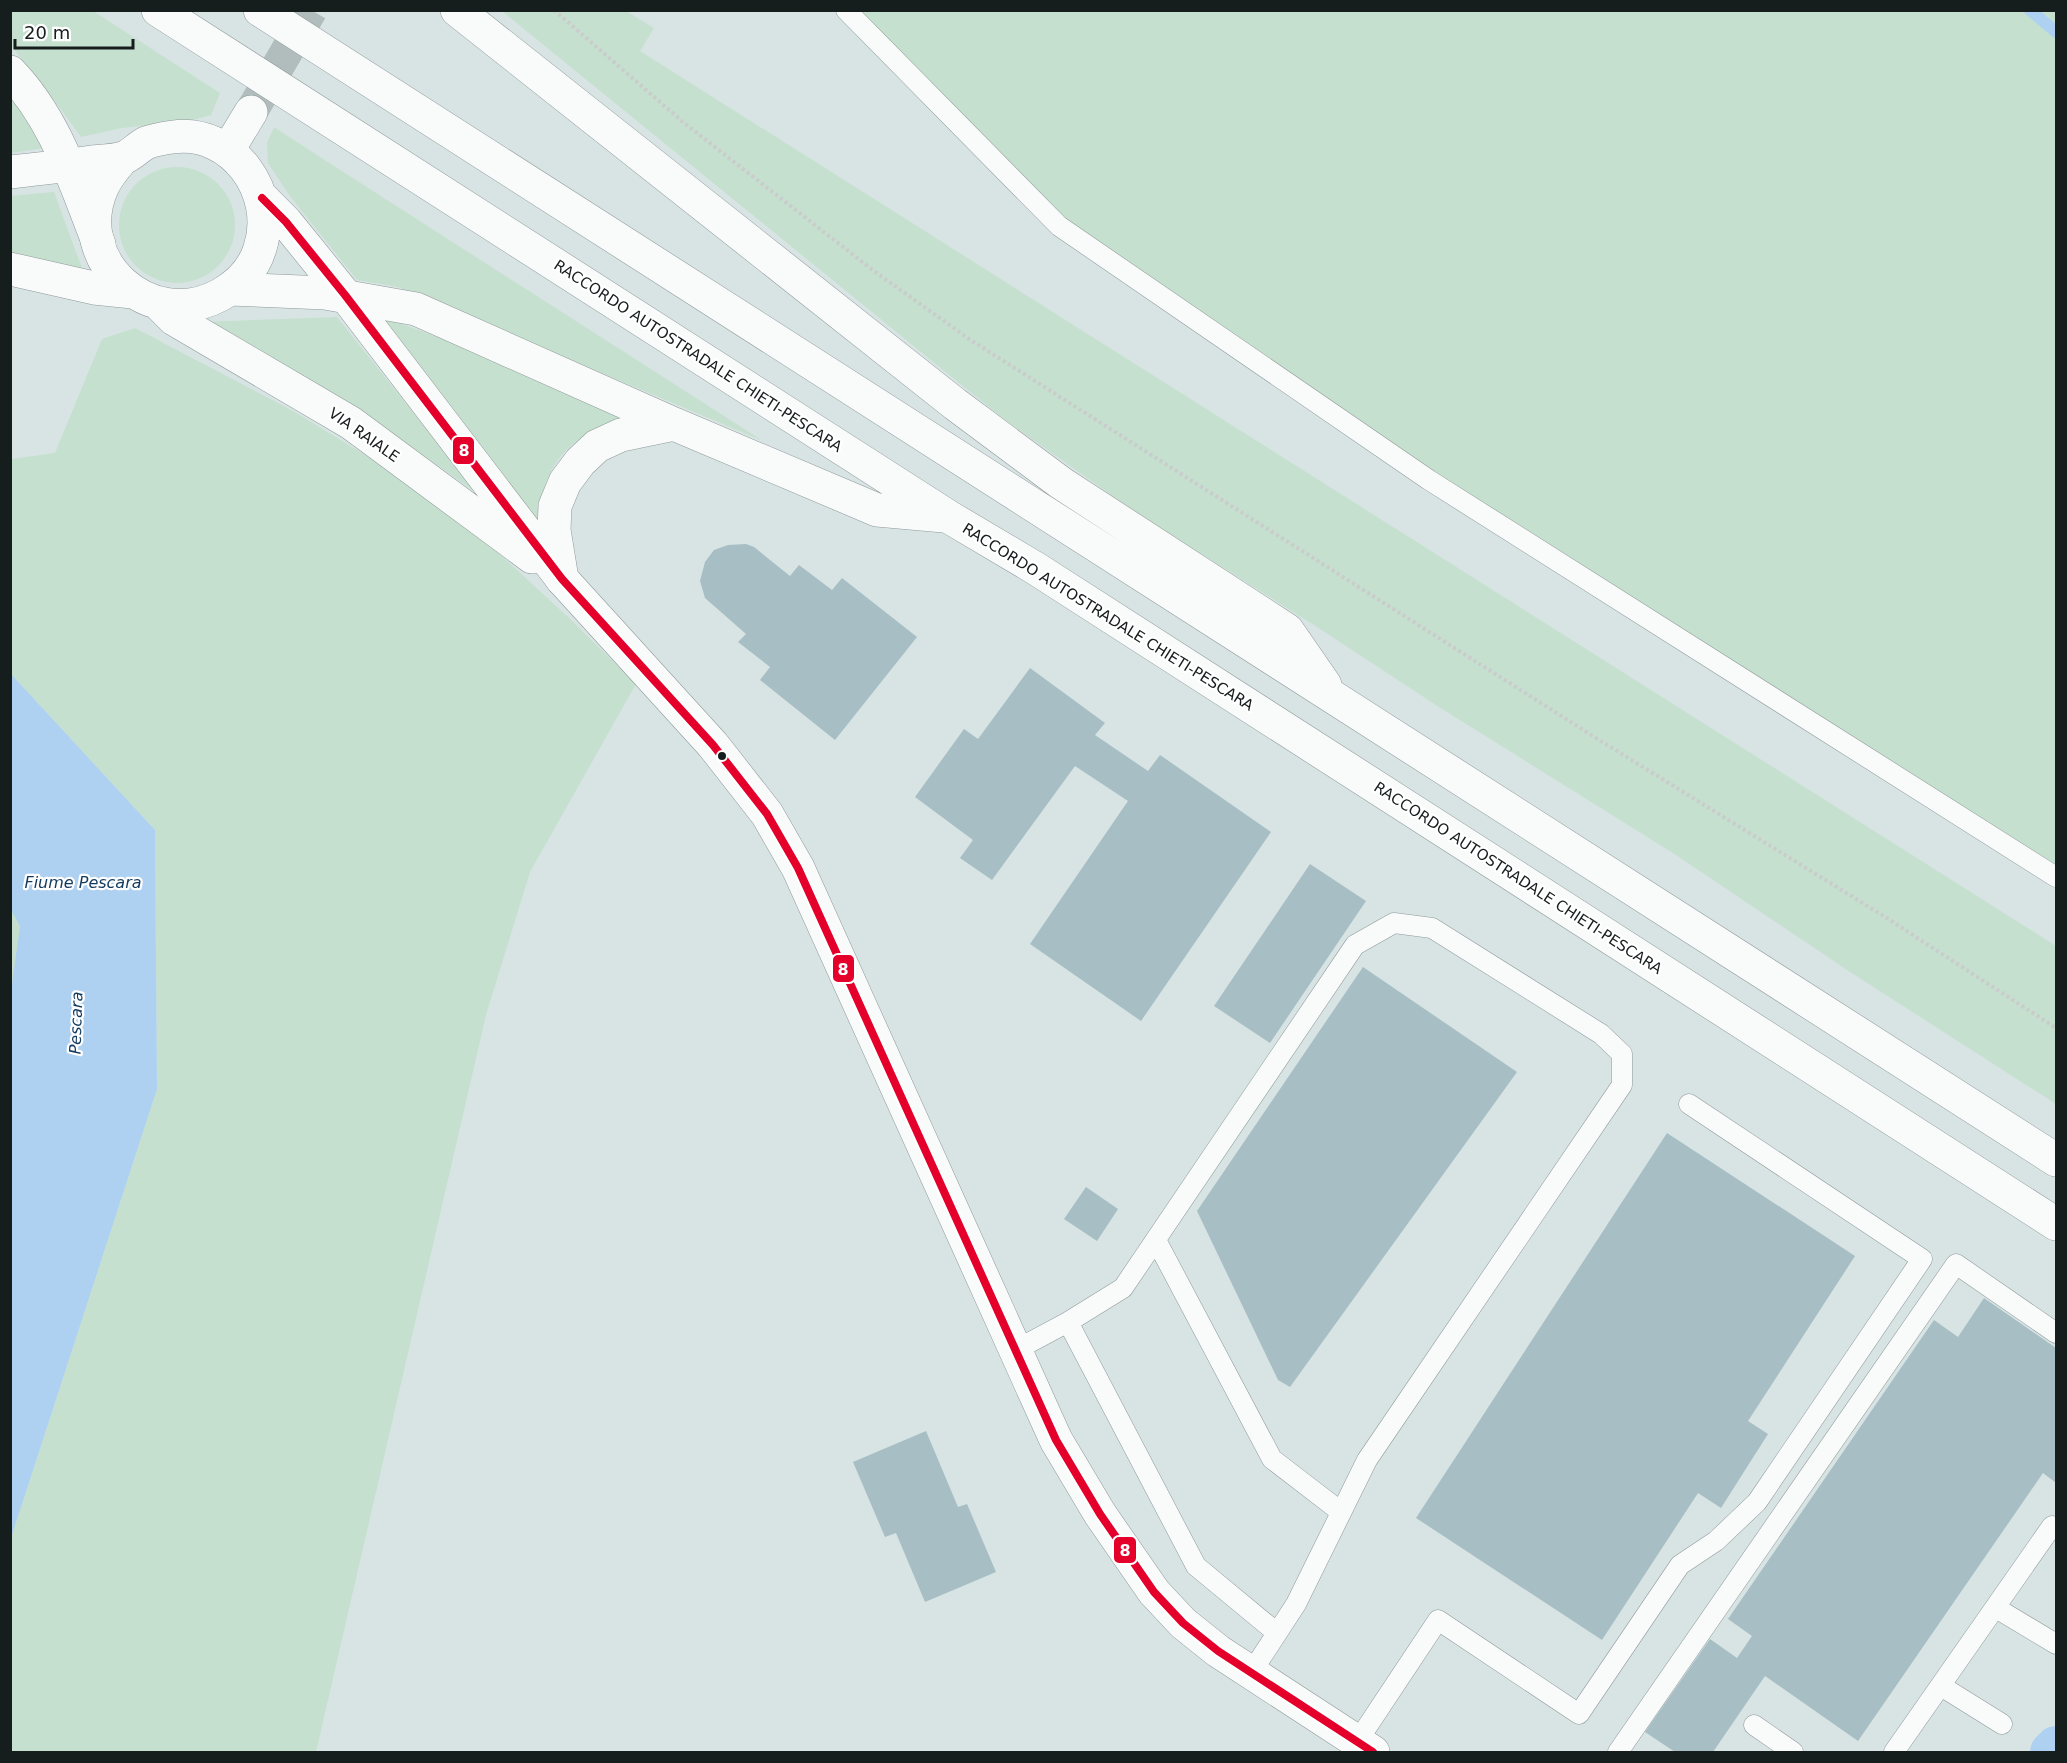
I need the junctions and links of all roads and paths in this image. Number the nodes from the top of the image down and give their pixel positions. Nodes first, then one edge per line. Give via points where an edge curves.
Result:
1 (158, 10) edge
2 (260, 10) edge
3 (457, 10) edge
4 (554, 10) edge
5 (846, 10) edge
6 (10, 72) edge
7 (251, 112) tunnel mouth
8 (228, 150) junction
9 (123, 158) junction
10 (68, 165) junction
11 (10, 172) edge
12 (261, 198) junction
13 (99, 244) junction
14 (10, 269) edge
15 (230, 290) junction
16 (345, 296) junction
17 (145, 298) junction
18 (674, 424) junction
19 (949, 517) junction
20 (562, 579) junction
21 (1335, 699) junction
22 (2056, 877) edge
23 (2056, 1028) edge
24 (1689, 1104) dead end
25 (2056, 1160) edge
26 (2056, 1224) edge
27 (1156, 1240) junction
28 (1068, 1322) junction
29 (2056, 1333) edge
30 (1014, 1351) junction
31 (1341, 1512) junction
32 (2056, 1529) edge
33 (1996, 1608) junction
34 (1277, 1633) junction
35 (2056, 1644) edge
36 (1251, 1673) junction
37 (1941, 1686) junction
38 (2002, 1724) dead end
39 (1754, 1725) dead end
40 (1365, 1747) edge
41 (1618, 1752) edge
42 (1793, 1752) edge
43 (1894, 1752) edge

1 - 19 main road, RACCORDO AUTOSTRADALE CHIETI-PESCARA
2 - 21 main road
3 - 21 main road via 1052,477 1287,630
4 - 23 path via 684,123 874,271 969,339
5 - 22 lane via 1059,226 1429,480
6 - 10 main road via 25,87
7 - 8 main road
8 - 9 main road via 202,139 174,136 146,143
8 - 12 main road via 254,180
9 - 10 main road
9 - 13 main road via 110,172 99,198
10 - 11 main road
10 - 13 main road
12 - 15 main road via 265,224 260,249 248,272
12 - 16 main road, VIA RAIALE via 286,222
13 - 17 main road via 111,271
14 - 17 main road
15 - 16 main road
15 - 17 main road via 208,302 183,306
16 - 18 main road via 416,309
16 - 20 main road, VIA RAIALE
17 - 20 main road, VIA RAIALE via 351,423
18 - 19 main road via 877,510
18 - 20 main road via 605,442 575,468 555,506 554,530
19 - 26 main road, RACCORDO AUTOSTRADALE CHIETI-PESCARA via 1035,568
20 - 30 main road, VIA RAIALE via 713,745 766,814 798,868
21 - 25 main road
24 - 40 lane via 1922,1258 1757,1502 1716,1541 1680,1565 1579,1714 1438,1620
27 - 28 lane via 1123,1288
27 - 31 lane via 1272,1459
27 - 31 lane via 1355,945 1394,923 1432,928 1601,1034 1622,1054 1622,1085 1367,1460
28 - 30 lane
28 - 34 lane via 1196,1566
29 - 41 lane via 1956,1264
30 - 36 main road, VIA RAIALE via 1056,1440 1100,1514 1154,1592 1183,1623
31 - 34 lane via 1296,1604
32 - 33 lane via 2052,1526
33 - 35 lane
33 - 37 lane
34 - 36 lane
36 - 40 main road, VIA RAIALE
37 - 38 lane
37 - 43 lane
39 - 42 lane

